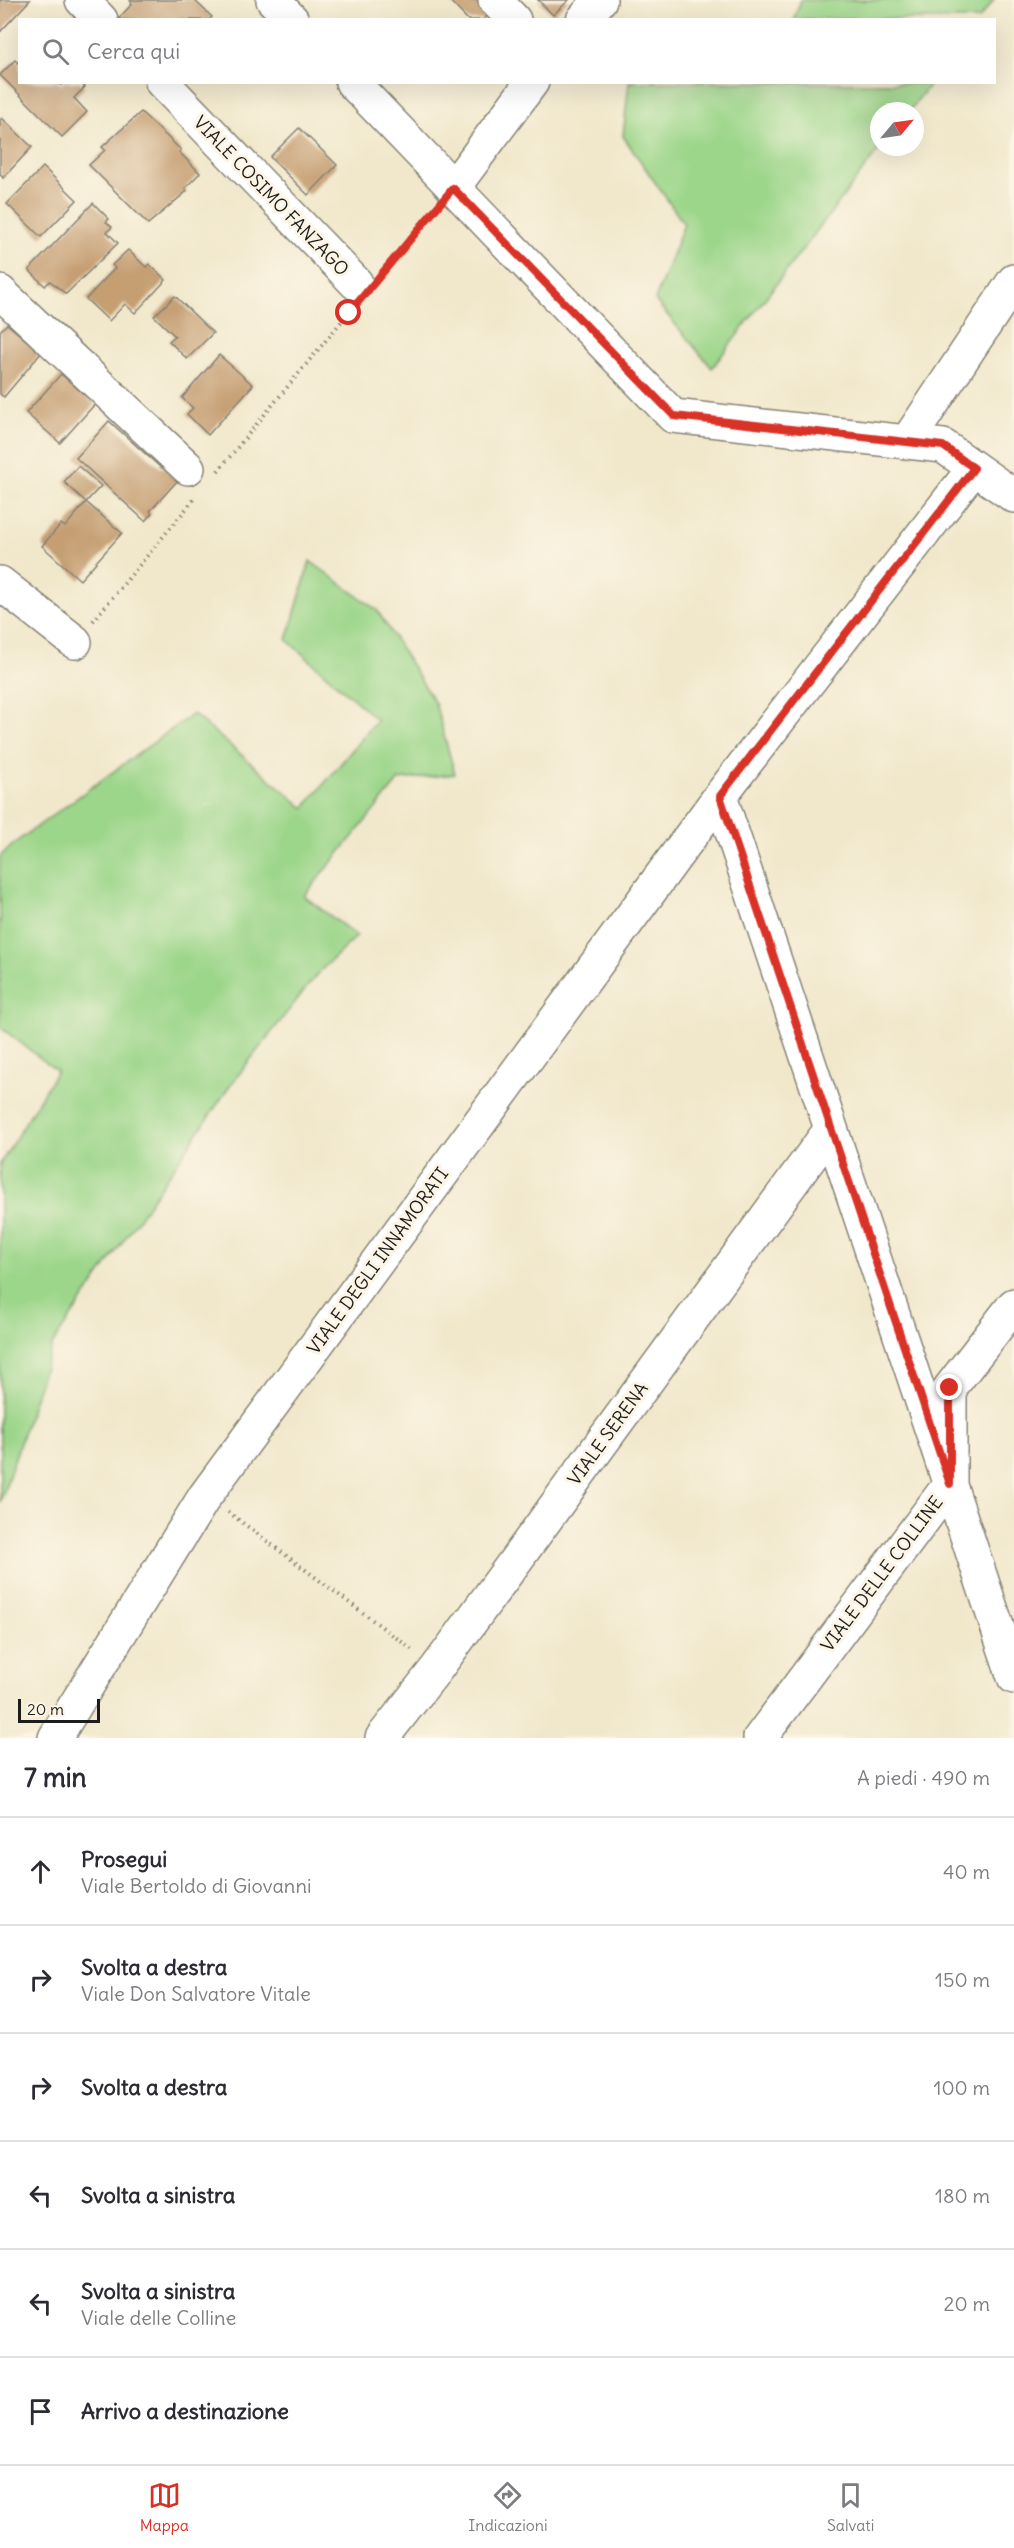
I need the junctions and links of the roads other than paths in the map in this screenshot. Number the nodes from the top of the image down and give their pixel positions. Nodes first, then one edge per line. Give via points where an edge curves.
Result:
1 (82, 0) edge
2 (273, 0) edge
3 (495, 0) edge
4 (600, 0) edge
5 (99, 18) edge
6 (290, 18) edge
7 (512, 18) edge
8 (585, 18) edge
9 (164, 84) edge
10 (354, 84) edge
11 (531, 84) edge
12 (453, 188) junction
13 (1014, 281) edge
14 (0, 292) edge
15 (360, 294) road end
16 (906, 442) junction
17 (188, 468) dead end
18 (974, 468) junction
19 (1014, 496) edge
20 (0, 583) edge
21 (75, 642) dead end
22 (720, 796) junction
23 (831, 1129) junction
24 (1014, 1305) edge
25 (950, 1484) junction
26 (1014, 1677) edge
27 (55, 1738) edge
28 (382, 1738) edge
29 (760, 1738) edge

1 - 5 street
2 - 6 street
3 - 7 street
4 - 8 street
9 - 15 street, VIALE COSIMO FANZAGO
10 - 12 street
11 - 12 street
12 - 16 street via 674,416
13 - 16 street
14 - 17 street
16 - 18 street via 943,446
18 - 19 street
18 - 22 street, VIALE DEGLI INNAMORATI
20 - 21 street
22 - 23 street
22 - 27 street, VIALE DEGLI INNAMORATI via 205,1496
23 - 25 street
23 - 28 street, VIALE SERENA
24 - 25 street, VIALE DELLE COLLINE via 950,1388
25 - 26 street
25 - 29 street, VIALE DELLE COLLINE

